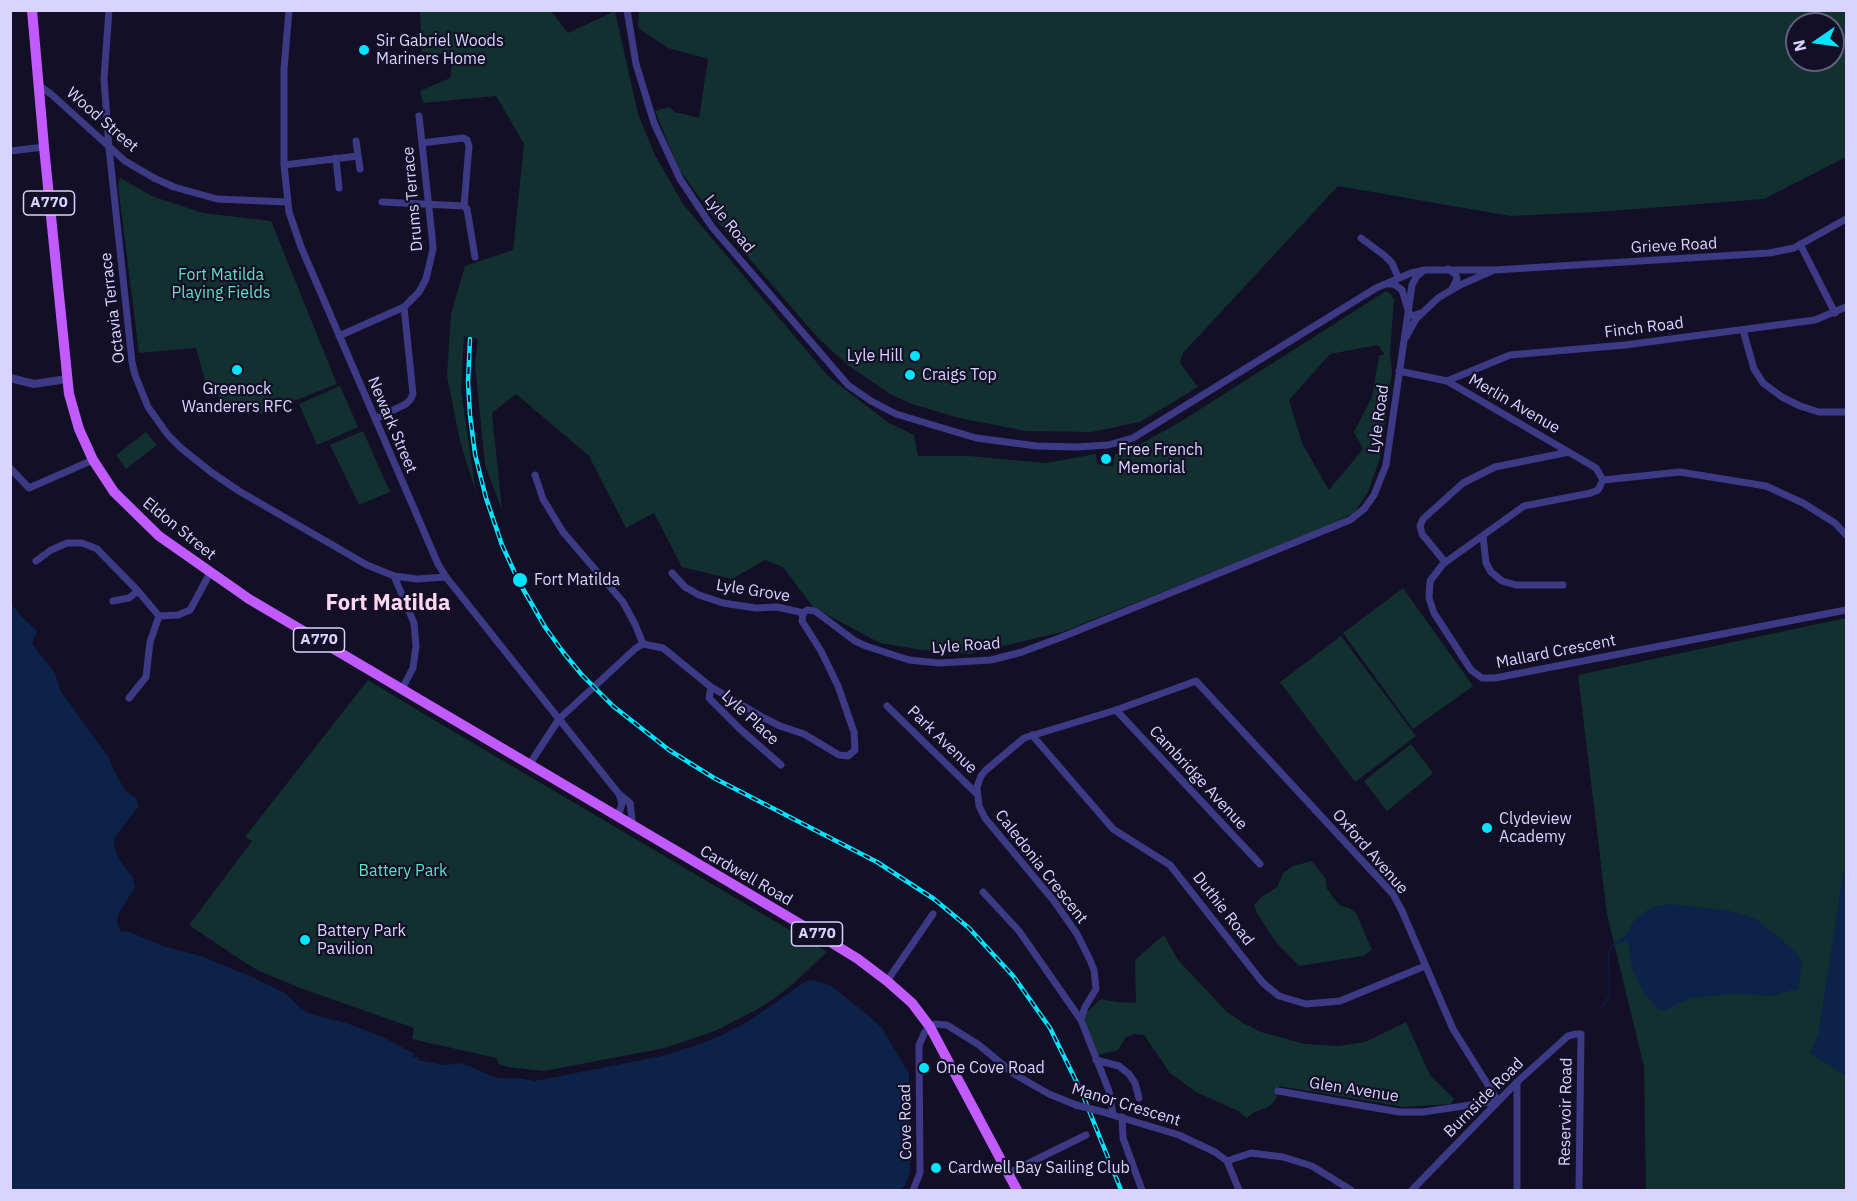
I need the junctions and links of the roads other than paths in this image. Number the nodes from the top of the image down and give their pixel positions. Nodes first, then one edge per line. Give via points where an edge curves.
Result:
1 (32, 10) edge
2 (109, 10) edge
3 (289, 10) edge
4 (627, 10) edge
5 (38, 85) junction
6 (418, 116) dead end
7 (356, 141) dead end
8 (422, 142) junction
9 (44, 147) junction
10 (109, 148) junction
11 (10, 151) edge
12 (358, 156) junction
13 (336, 158) junction
14 (284, 165) junction
15 (360, 169) dead end
16 (339, 188) dead end
17 (288, 202) junction
18 (382, 202) dead end
19 (430, 204) junction
20 (464, 207) junction
21 (1846, 219) edge
22 (1360, 238) dead end
23 (1800, 244) junction
24 (475, 257) dead end
25 (1448, 269) junction
26 (1425, 270) junction
27 (1495, 270) junction
28 (1398, 277) junction
29 (1376, 288) junction
30 (1448, 292) junction
31 (404, 307) junction
32 (1846, 307) edge
33 (1408, 310) junction
34 (1423, 312) junction
35 (1835, 313) junction
36 (1743, 330) junction
37 (339, 336) junction
38 (1403, 342) junction
39 (1400, 371) junction
40 (10, 378) edge
41 (67, 380) junction
42 (1447, 381) junction
43 (1846, 412) edge
44 (375, 419) junction
45 (1569, 452) junction
46 (93, 460) junction
47 (10, 468) edge
48 (536, 475) dead end
49 (1603, 480) junction
50 (1846, 534) edge
51 (1483, 536) junction
52 (36, 561) dead end
53 (1445, 562) junction
54 (210, 573) junction
55 (672, 573) dead end
56 (394, 576) junction
57 (446, 577) junction
58 (1563, 585) dead end
59 (138, 591) junction
60 (113, 601) dead end
61 (1846, 610) edge
62 (804, 613) junction
63 (159, 616) junction
64 (643, 644) junction
65 (711, 687) junction
66 (402, 689) junction
67 (129, 698) dead end
68 (887, 706) dead end
69 (1116, 710) junction
70 (559, 719) junction
71 (1032, 735) junction
72 (529, 765) junction
73 (781, 765) dead end
74 (619, 794) junction
75 (978, 794) junction
76 (617, 818) junction
77 (633, 827) junction
78 (1260, 864) dead end
79 (983, 892) dead end
80 (933, 914) dead end
81 (1425, 966) junction
82 (887, 981) junction
83 (1081, 1020) junction
84 (930, 1027) junction
85 (1581, 1034) joint
86 (1096, 1060) junction
87 (1517, 1082) junction
88 (1278, 1091) dead end
89 (1139, 1098) dead end
90 (1498, 1101) junction
91 (1110, 1114) junction
92 (1122, 1117) junction
93 (1086, 1135) dead end
94 (1227, 1161) junction
95 (920, 1173) junction
96 (1009, 1173) junction
97 (1350, 1190) edge
98 (913, 1191) edge
99 (921, 1191) edge
100 (1017, 1191) edge
101 (1142, 1191) edge
102 (1239, 1191) edge
103 (1412, 1191) edge
104 (1517, 1191) edge
105 (1579, 1191) edge

1 - 5 main road, Eldon Street / A770
2 - 10 street, Octavia Terrace via 104,79
3 - 14 street, Newark Street via 284,69
4 - 29 street, Lyle Road via 636,64 654,123 699,211 842,378 871,401 896,414 976,438 1005,442 1077,447 1116,443 1140,434
5 - 9 main road, Eldon Street / A770
5 - 10 street, Wood Street
6 - 8 street, Drums Terrace
7 - 12 street
8 - 19 street, Drums Terrace
8 - 20 street via 467,140
9 - 11 street
9 - 41 main road, Eldon Street / A770
10 - 17 street, Wood Street via 154,178 197,195
10 - 56 street, Octavia Terrace via 132,362 141,391 159,423 181,448 231,485 374,569
12 - 13 street
12 - 15 street
13 - 14 street
13 - 16 street
14 - 17 street, Newark Street
17 - 37 street, Newark Street via 301,247
18 - 19 street
19 - 20 street
19 - 31 street, Drums Terrace via 430,264 419,292
20 - 24 street
21 - 23 street, Grieve Road
22 - 28 street via 1392,263
23 - 27 street, Grieve Road via 1769,254
23 - 35 street
25 - 26 street, Grieve Road
25 - 27 street, Grieve Road
25 - 30 street via 1456,275
26 - 28 street, Lyle Road
26 - 33 street, Lyle Road via 1414,280
27 - 30 street, Grieve Road
28 - 29 street, Lyle Road
29 - 33 street via 1399,286
30 - 34 street, Grieve Road
31 - 37 street, Drums Terrace
31 - 44 street via 413,394 406,404
32 - 35 street, Finch Road
33 - 34 street via 1413,315
33 - 38 street, Lyle Road
34 - 38 street, Grieve Road
35 - 36 street, Finch Road via 1815,320
36 - 42 street, Finch Road via 1509,355
36 - 43 street via 1754,369 1782,397 1819,412
37 - 44 street, Newark Street
38 - 39 street, Lyle Road
39 - 42 street, Merlin Avenue
39 - 62 street, Lyle Road via 1382,476 1364,509 1340,526 1062,637 991,660 909,660 855,641 815,611
40 - 41 street via 34,384
41 - 46 main road, Eldon Street / A770 via 75,417
42 - 45 street, Merlin Avenue
44 - 57 street, Newark Street
45 - 49 street, Merlin Avenue via 1596,468
45 - 53 street via 1495,467 1463,483 1420,526
46 - 47 street via 29,488
46 - 54 main road, Eldon Street / A770 via 137,517
48 - 64 street via 543,499 563,532 623,602
49 - 50 street via 1680,472 1766,486 1803,503
49 - 51 street, Mallard Crescent via 1598,490 1591,493 1524,506
51 - 53 street, Mallard Crescent
51 - 58 street via 1486,563 1502,581 1516,585
52 - 59 street via 59,546 82,543 97,549
53 - 61 street, Mallard Crescent via 1430,581 1429,598 1434,613 1471,670 1482,678
54 - 63 street via 189,610
54 - 66 main road, Eldon Street / A770
55 - 62 street, Lyle Grove via 685,587 723,603
56 - 57 street, Octavia Terrace
56 - 66 street via 414,623 417,646 413,668
57 - 70 street, Newark Street
59 - 60 street via 129,598
59 - 63 street
62 - 65 street via 802,621 838,686 854,732 856,745 852,754 843,757
63 - 67 street via 150,642 146,676
64 - 65 street via 663,648
64 - 70 street
65 - 73 street, Lyle Place via 709,698
66 - 72 main road, Eldon Street / A770
68 - 75 street, Park Avenue
69 - 71 street
69 - 78 street, Cambridge Avenue
69 - 81 street, Oxford Avenue via 1196,681 1393,894
70 - 72 street
70 - 74 street, Newark Street
71 - 75 street via 986,770 979,781
71 - 81 street, Duthie Road via 1113,829 1170,865 1263,983 1279,996 1306,1004 1330,1003
72 - 76 main road, Cardwell Road / A770
74 - 76 street via 622,804
74 - 77 street, Newark Street via 630,803
75 - 83 street, Caledonia Crescent via 984,818 1054,901 1087,951 1096,989
76 - 77 main road, Cardwell Road / A770
77 - 82 main road, Cardwell Road / A770 via 842,949
79 - 83 street via 1020,931
80 - 82 street
81 - 90 street, Oxford Avenue via 1453,1029
82 - 84 main road, Cardwell Road / A770 via 912,1003
83 - 86 street
84 - 91 street, Manor Crescent, bridge via 947,1025 1014,1074 1049,1094
84 - 95 street, Cove Road via 922,1037 919,1051
84 - 96 main road, Cardwell Road / A770
85 - 87 street, Burnside Road via 1568,1036
85 - 105 street, Reservoir Road
86 - 89 street via 1119,1066 1129,1074
86 - 91 street via 1109,1091
87 - 90 street, Burnside Road
87 - 104 street
88 - 90 street, Glen Avenue via 1399,1112
90 - 103 street, Burnside Road
91 - 92 street, Manor Crescent
92 - 94 street, Manor Crescent via 1179,1135
92 - 101 street via 1123,1138
93 - 96 street
94 - 97 street via 1251,1154 1283,1157 1312,1166
94 - 102 street
95 - 98 street, Cove Road
95 - 99 street
96 - 100 main road, Cardwell Road / A770

